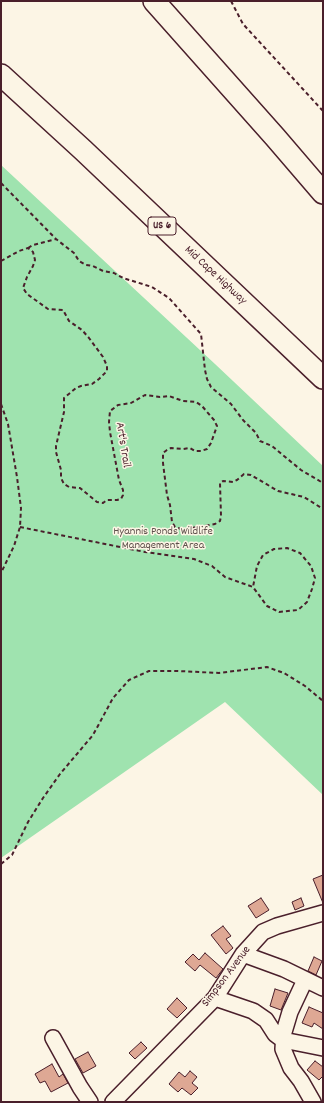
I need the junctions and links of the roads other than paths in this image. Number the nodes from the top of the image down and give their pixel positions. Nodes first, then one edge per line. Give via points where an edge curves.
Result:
1 (154, 1) edge
2 (1, 75) edge
3 (323, 193) edge
4 (323, 378) edge
5 (323, 913) edge
6 (243, 954) junction
7 (305, 980) junction
8 (323, 988) edge
9 (214, 998) junction
10 (54, 1038) dead end
11 (283, 1040) junction
12 (323, 1048) edge
13 (90, 1102) edge
14 (113, 1102) edge
15 (313, 1102) edge

1 - 3 highway
2 - 4 highway, Mid Cape Highway / US 6
5 - 6 street, Simpson Avenue via 264,932
6 - 7 street via 284,969
6 - 9 street, Simpson Avenue
7 - 8 street
7 - 11 street via 290,1012
9 - 11 street via 254,1011 266,1020 275,1034
9 - 14 street, Simpson Avenue
10 - 13 street
11 - 12 street
11 - 15 street via 286,1058

